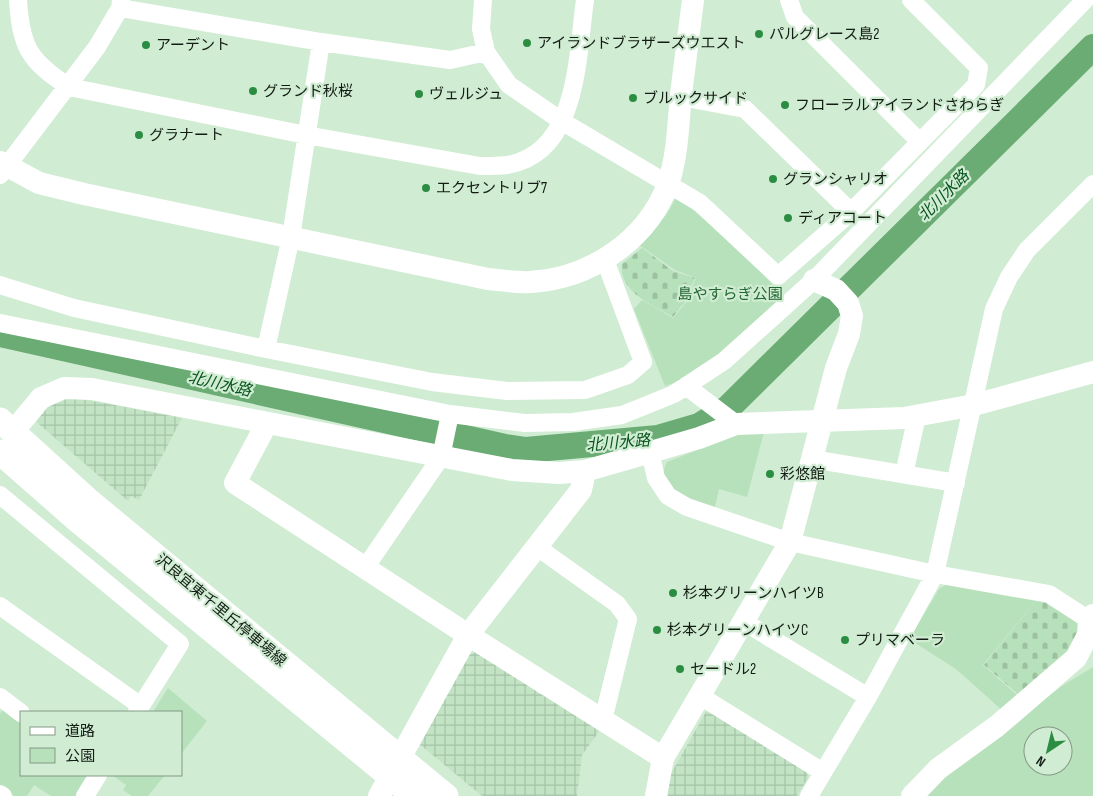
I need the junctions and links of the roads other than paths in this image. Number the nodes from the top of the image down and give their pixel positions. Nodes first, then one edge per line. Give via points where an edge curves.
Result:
1 (18, 0) edge
2 (483, 0) edge
3 (585, 0) edge
4 (693, 0) edge
5 (789, 0) edge
6 (910, 0) edge
7 (1085, 0) edge
8 (120, 4) edge
9 (321, 42) junction
10 (486, 52) junction
11 (69, 88) junction
12 (681, 97) junction
13 (563, 122) junction
14 (306, 135) junction
15 (920, 142) junction
16 (2, 168) edge
17 (1093, 184) edge
18 (667, 185) junction
19 (851, 212) junction
20 (291, 237) junction
21 (605, 260) junction
22 (814, 280) junction
23 (0, 285) edge
24 (0, 323) edge
25 (266, 349) junction
26 (1093, 372) edge
27 (686, 386) junction
28 (974, 405) junction
29 (450, 414) junction
30 (917, 416) junction
31 (821, 422) junction
32 (267, 423) junction
33 (736, 424) junction
34 (4, 435) edge
35 (650, 452) junction
36 (441, 457) junction
37 (812, 459) junction
38 (585, 471) junction
39 (904, 474) junction
40 (956, 483) junction
41 (0, 496) edge
42 (790, 542) junction
43 (537, 547) junction
44 (365, 568) junction
45 (935, 574) junction
46 (0, 606) edge
47 (1091, 618) edge
48 (744, 622) junction
49 (468, 635) junction
50 (700, 696) junction
51 (868, 697) junction
52 (0, 698) edge
53 (139, 709) edge
54 (20, 711) edge
55 (603, 720) junction
56 (663, 758) junction
57 (823, 772) junction
58 (97, 776) edge
59 (390, 777) edge
60 (85, 796) edge
61 (414, 796) edge
62 (446, 796) edge
63 (656, 796) edge
64 (809, 796) edge
65 (912, 796) edge

1 - 11 street via 20,31 30,53 49,74
2 - 10 street via 481,28
3 - 13 street via 571,101
4 - 12 street
5 - 15 street via 795,17
6 - 15 street via 979,68 976,85
7 - 22 street
8 - 9 street
8 - 11 street via 97,48
9 - 10 street via 450,60
9 - 14 street
10 - 13 street via 509,84
11 - 14 street
11 - 16 street
12 - 18 street via 674,163
12 - 19 street via 745,109 760,120
13 - 14 street via 548,142 530,157 508,165 480,166
13 - 18 street
14 - 20 street
15 - 19 street
16 - 20 street via 84,194
17 - 28 street via 1027,250 1009,277 994,309
18 - 19 street via 700,204 778,276
18 - 21 street via 643,225
20 - 21 street via 488,279 529,282 561,278
20 - 25 street
21 - 25 street via 643,362 628,375 585,390 507,391 432,382
22 - 27 street via 724,360
22 - 31 street via 842,297 852,316
23 - 25 street via 74,308
24 - 29 street
26 - 28 street
27 - 29 street via 622,415 573,422 525,423
27 - 33 street
28 - 30 street
28 - 40 street
29 - 36 street
30 - 31 street
30 - 39 street
31 - 33 street
31 - 37 street
32 - 34 street via 92,389 64,388 40,398
32 - 36 street
32 - 44 street via 235,483
33 - 35 street
34 - 59 main road, 沢良宜東千里丘停車場線 via 75,518
35 - 38 street
35 - 42 street via 656,478 668,496 687,507
36 - 38 street via 512,470
36 - 44 street
37 - 39 street
37 - 42 street
38 - 43 street via 581,490
39 - 40 street
40 - 45 street
41 - 53 street via 180,644
42 - 45 street
42 - 48 street
43 - 49 street
43 - 55 street via 617,604 628,619
44 - 49 street
45 - 47 street via 1049,594
45 - 51 street
46 - 53 street
47 - 65 street via 1088,635 1076,658 996,726 938,769
48 - 50 street
48 - 51 street
49 - 55 street
49 - 59 street
50 - 56 street
50 - 57 street
51 - 57 street
52 - 54 street
55 - 56 street
56 - 63 street
57 - 64 street
58 - 60 street
59 - 61 main road, 沢良宜東千里丘停車場線
59 - 62 main road, 沢良宜東千里丘停車場線

